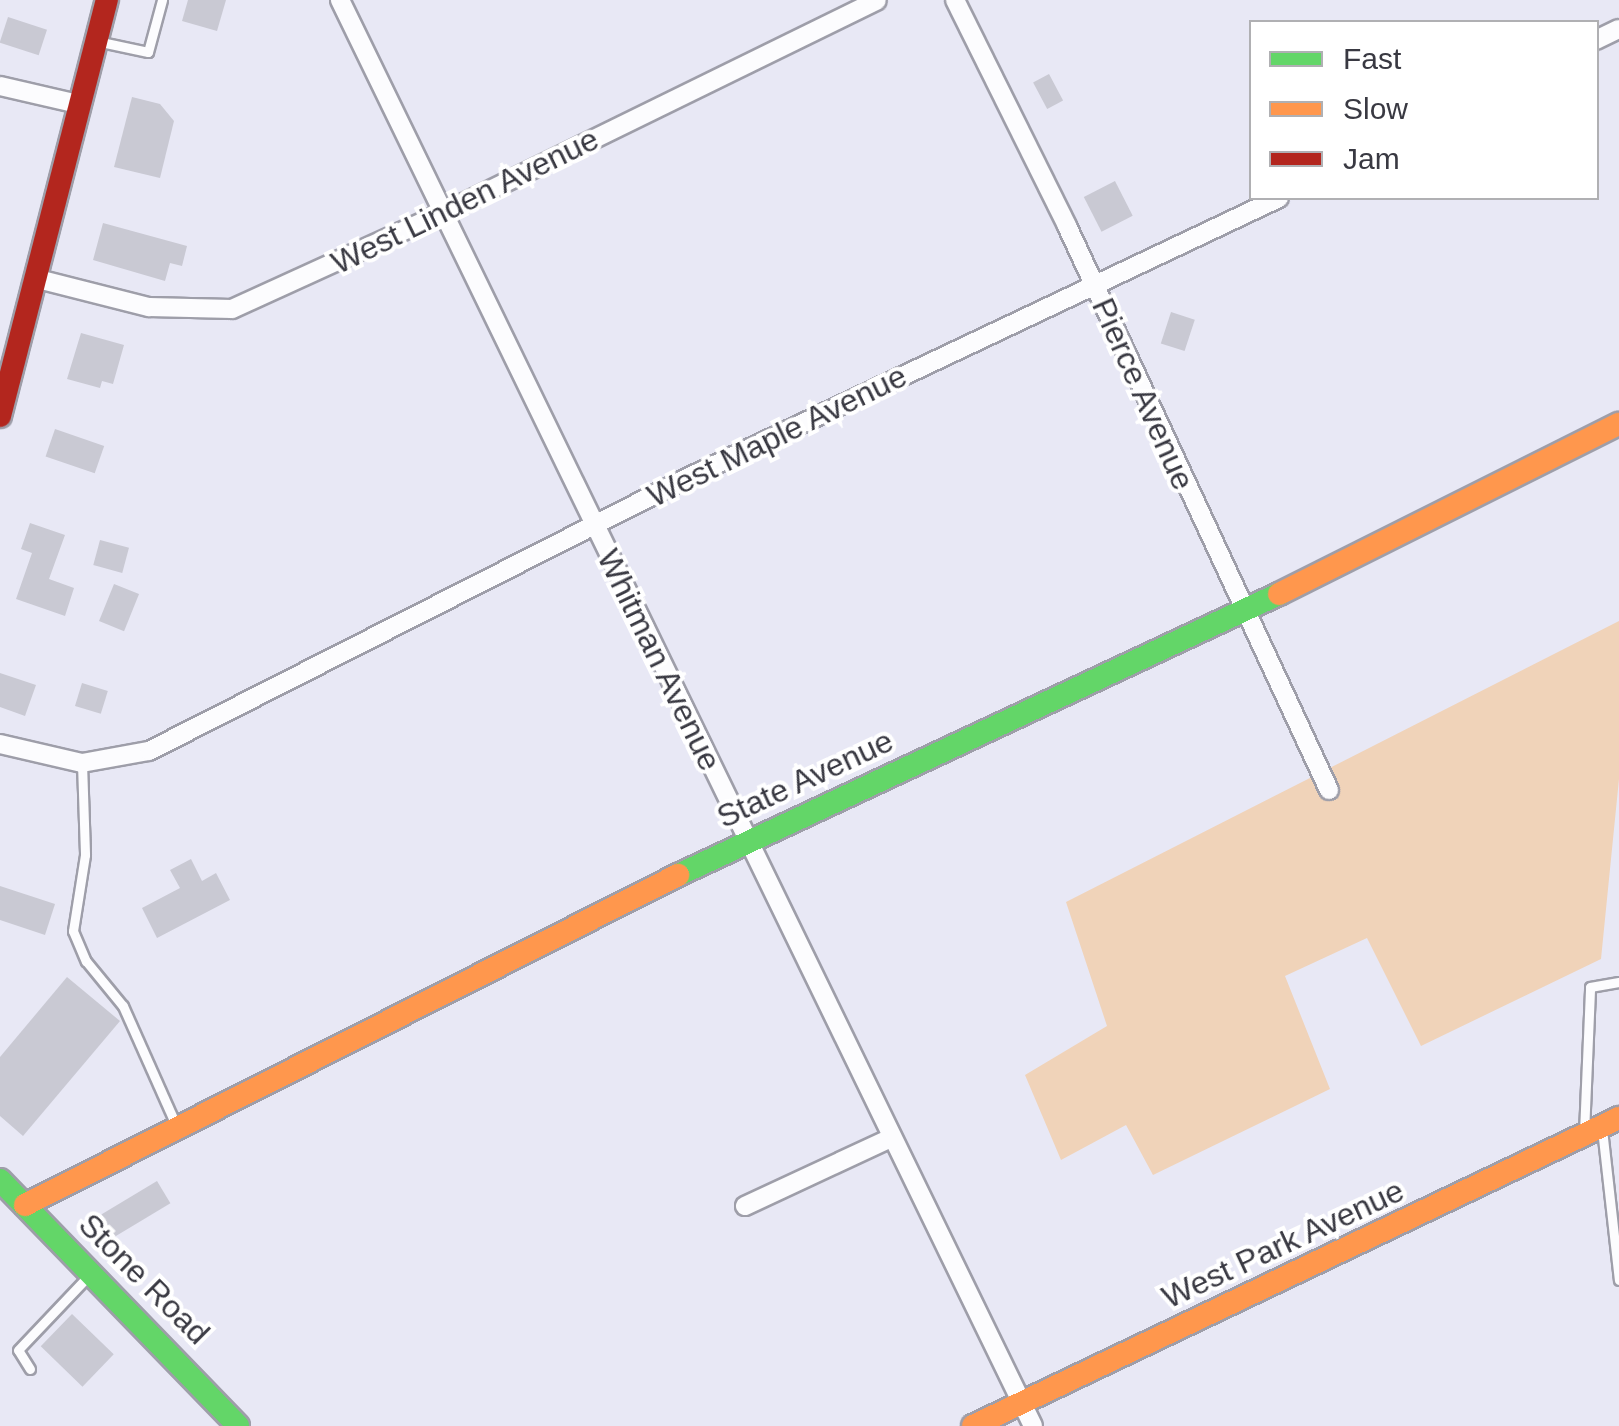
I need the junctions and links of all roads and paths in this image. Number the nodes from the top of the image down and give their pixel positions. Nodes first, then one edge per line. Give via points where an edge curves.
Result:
1 (106, 0) edge
2 (162, 0) edge
3 (340, 0) edge
4 (877, 0) edge
5 (955, 0) edge
6 (95, 41) junction
7 (0, 86) edge
8 (78, 104) junction
9 (1275, 200) edge
10 (443, 213) junction
11 (34, 278) junction
12 (1094, 284) junction
13 (8, 355) edge
14 (0, 416) edge
15 (1619, 424) edge
16 (594, 526) junction
17 (1242, 611) junction
18 (0, 744) edge
19 (82, 763) junction
20 (1328, 790) dead end
21 (747, 842) junction
22 (1619, 982) edge
23 (176, 1124) junction
24 (1602, 1127) edge
25 (890, 1139) junction
26 (0, 1180) edge
27 (25, 1204) junction
28 (745, 1206) dead end
29 (92, 1272) junction
30 (1619, 1280) edge
31 (30, 1368) dead end
32 (1021, 1404) junction
33 (238, 1426) edge
34 (973, 1426) edge
35 (1033, 1426) edge

1 - 6 main road
2 - 6 lane via 148,52
3 - 10 street, Whitman Avenue
4 - 10 street, West Linden Avenue
5 - 12 street, Pierce Avenue
6 - 8 main road
7 - 8 street
8 - 11 main road
9 - 12 street, West Maple Avenue
10 - 11 street, West Linden Avenue via 232,309 149,307
10 - 16 street, Whitman Avenue
11 - 13 main road
12 - 16 street, West Maple Avenue
12 - 17 street, Pierce Avenue
13 - 14 main road
15 - 17 main road, State Avenue
16 - 19 street, West Maple Avenue via 149,752
16 - 21 street, Whitman Avenue
17 - 20 street, Pierce Avenue
17 - 21 main road, State Avenue
18 - 19 street, West Maple Avenue
19 - 23 lane via 85,855 73,931 86,961 123,1006
21 - 23 main road, State Avenue
21 - 25 street, Whitman Avenue
22 - 24 lane via 1590,988
23 - 27 main road, State Avenue
24 - 30 lane
24 - 32 main road, West Park Avenue
25 - 28 street
25 - 32 street, Whitman Avenue
26 - 27 main road, Stone Road
27 - 29 main road, Stone Road
29 - 31 lane via 18,1350
29 - 33 main road, Stone Road
32 - 34 main road, West Park Avenue
32 - 35 street, Whitman Avenue

